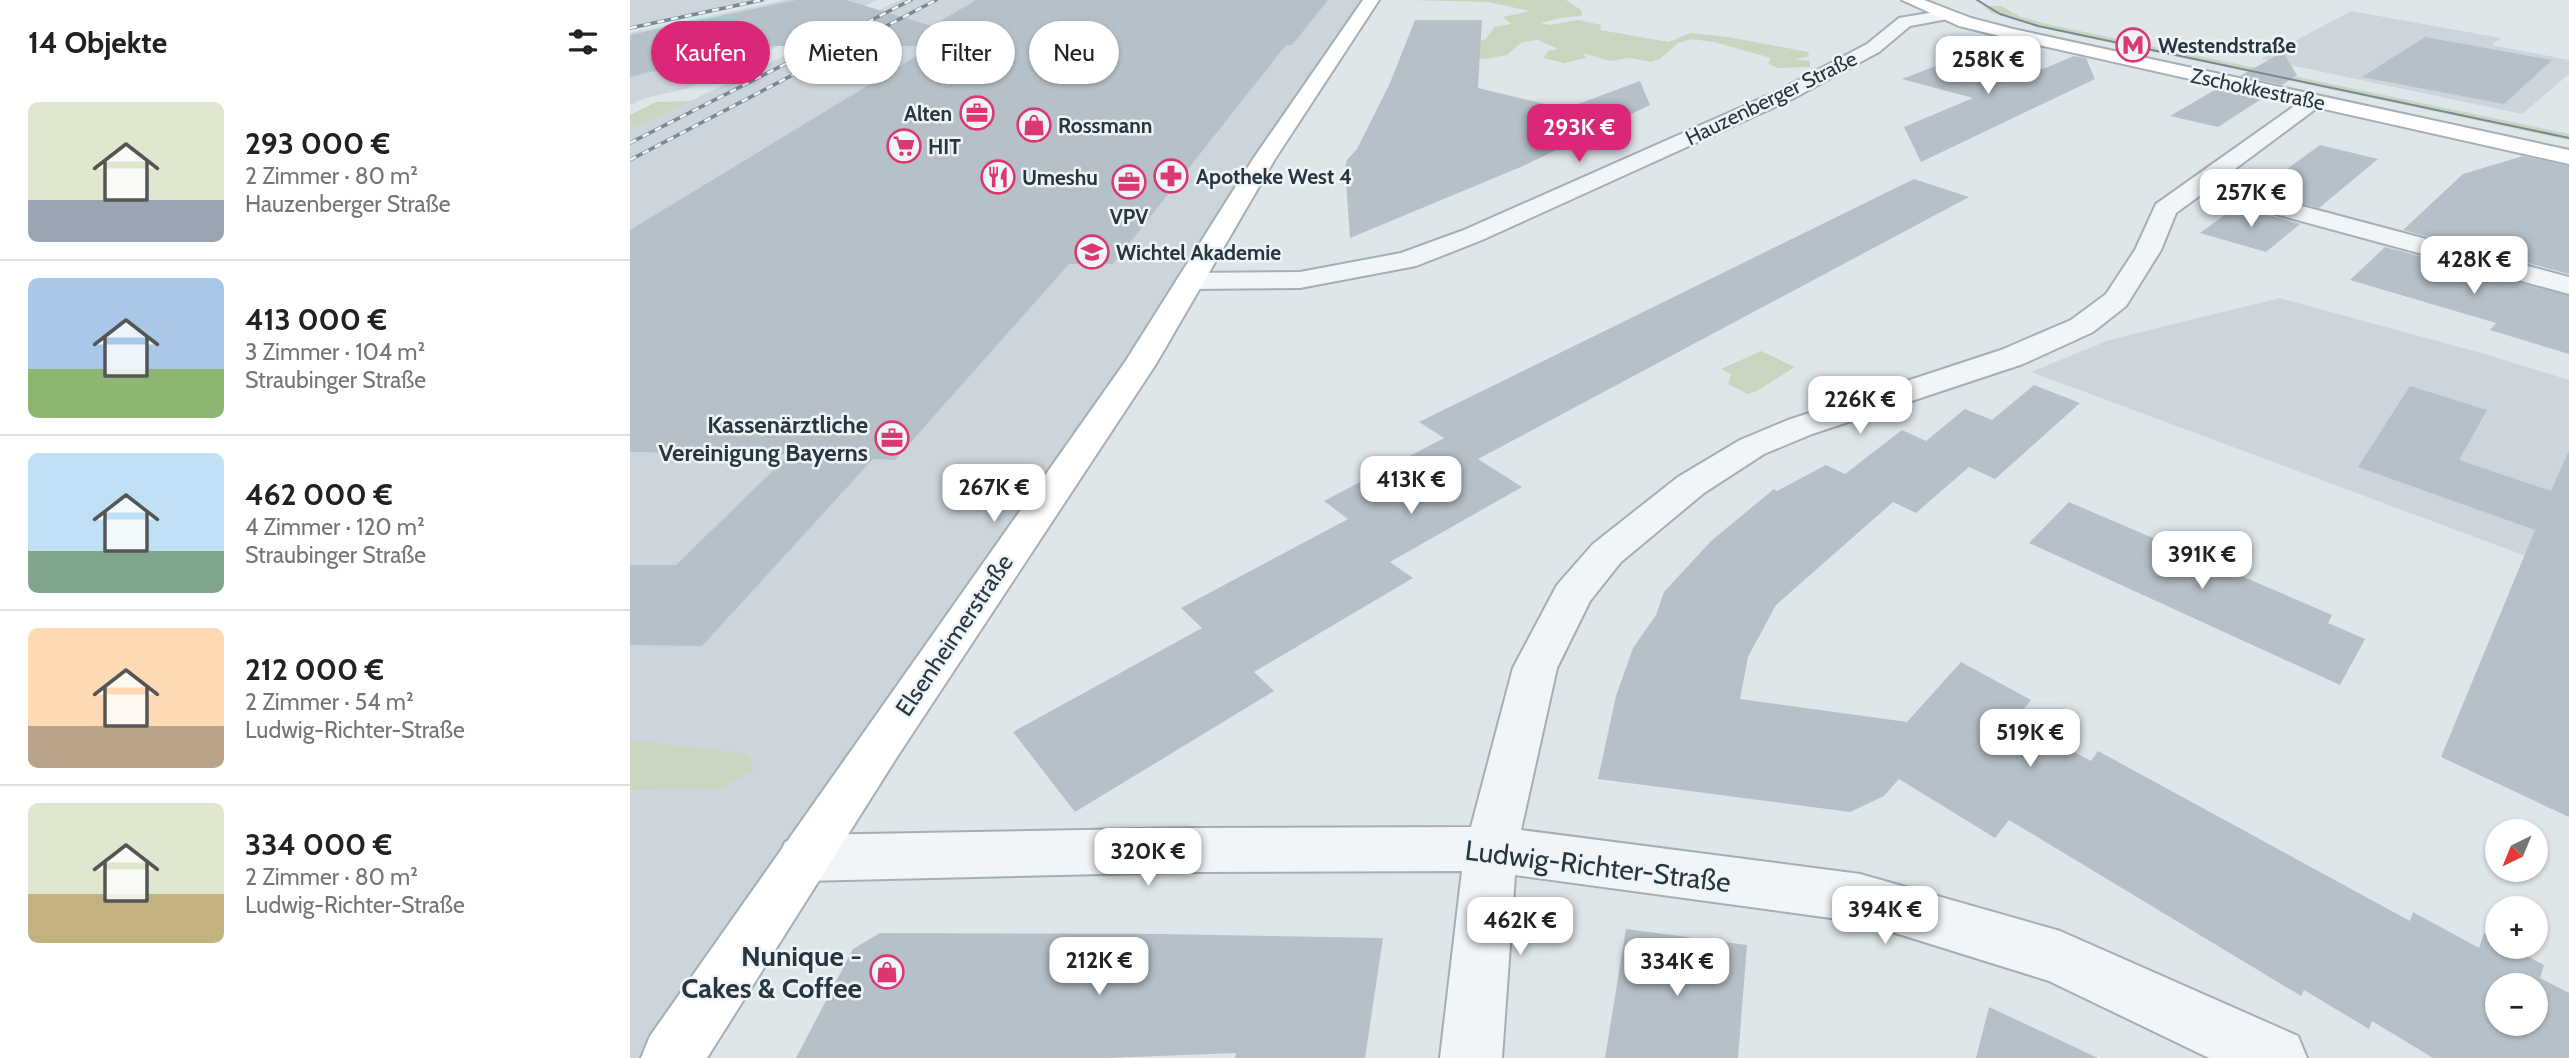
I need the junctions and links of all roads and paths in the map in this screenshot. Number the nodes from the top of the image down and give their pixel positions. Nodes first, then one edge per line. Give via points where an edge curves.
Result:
1 (1371, 0) edge
2 (1910, 0) edge
3 (1943, 8) edge
4 (2314, 101) junction
5 (2569, 144) edge
6 (2569, 157) edge
7 (2197, 185) junction
8 (1190, 281) junction
9 (2569, 286) edge
10 (1491, 849) junction
11 (804, 859) junction
12 (672, 1058) edge
13 (1472, 1058) edge
14 (2276, 1058) edge

1 - 8 main road, Elsenheimerstraße via 1264,159
2 - 3 main road, Zschokkestraße
3 - 4 main road, Zschokkestraße via 2012,34
3 - 5 main road, Zschokkestraße
3 - 8 street, Hauzenberger Straße via 1905,22 1872,48 1785,95 1474,235 1407,260 1300,281
4 - 6 main road, Zschokkestraße
4 - 7 street
7 - 9 street
7 - 10 street via 2165,209 2148,250 2116,300 2082,326 2012,357 1752,447 1691,485 1607,553 1572,595 1535,668
8 - 11 main road, Elsenheimerstraße via 1140,364
10 - 11 street, Ludwig-Richter-Straße
10 - 13 street
10 - 14 street, Ludwig-Richter-Straße via 1860,898 2060,958
11 - 12 main road, Elsenheimerstraße

